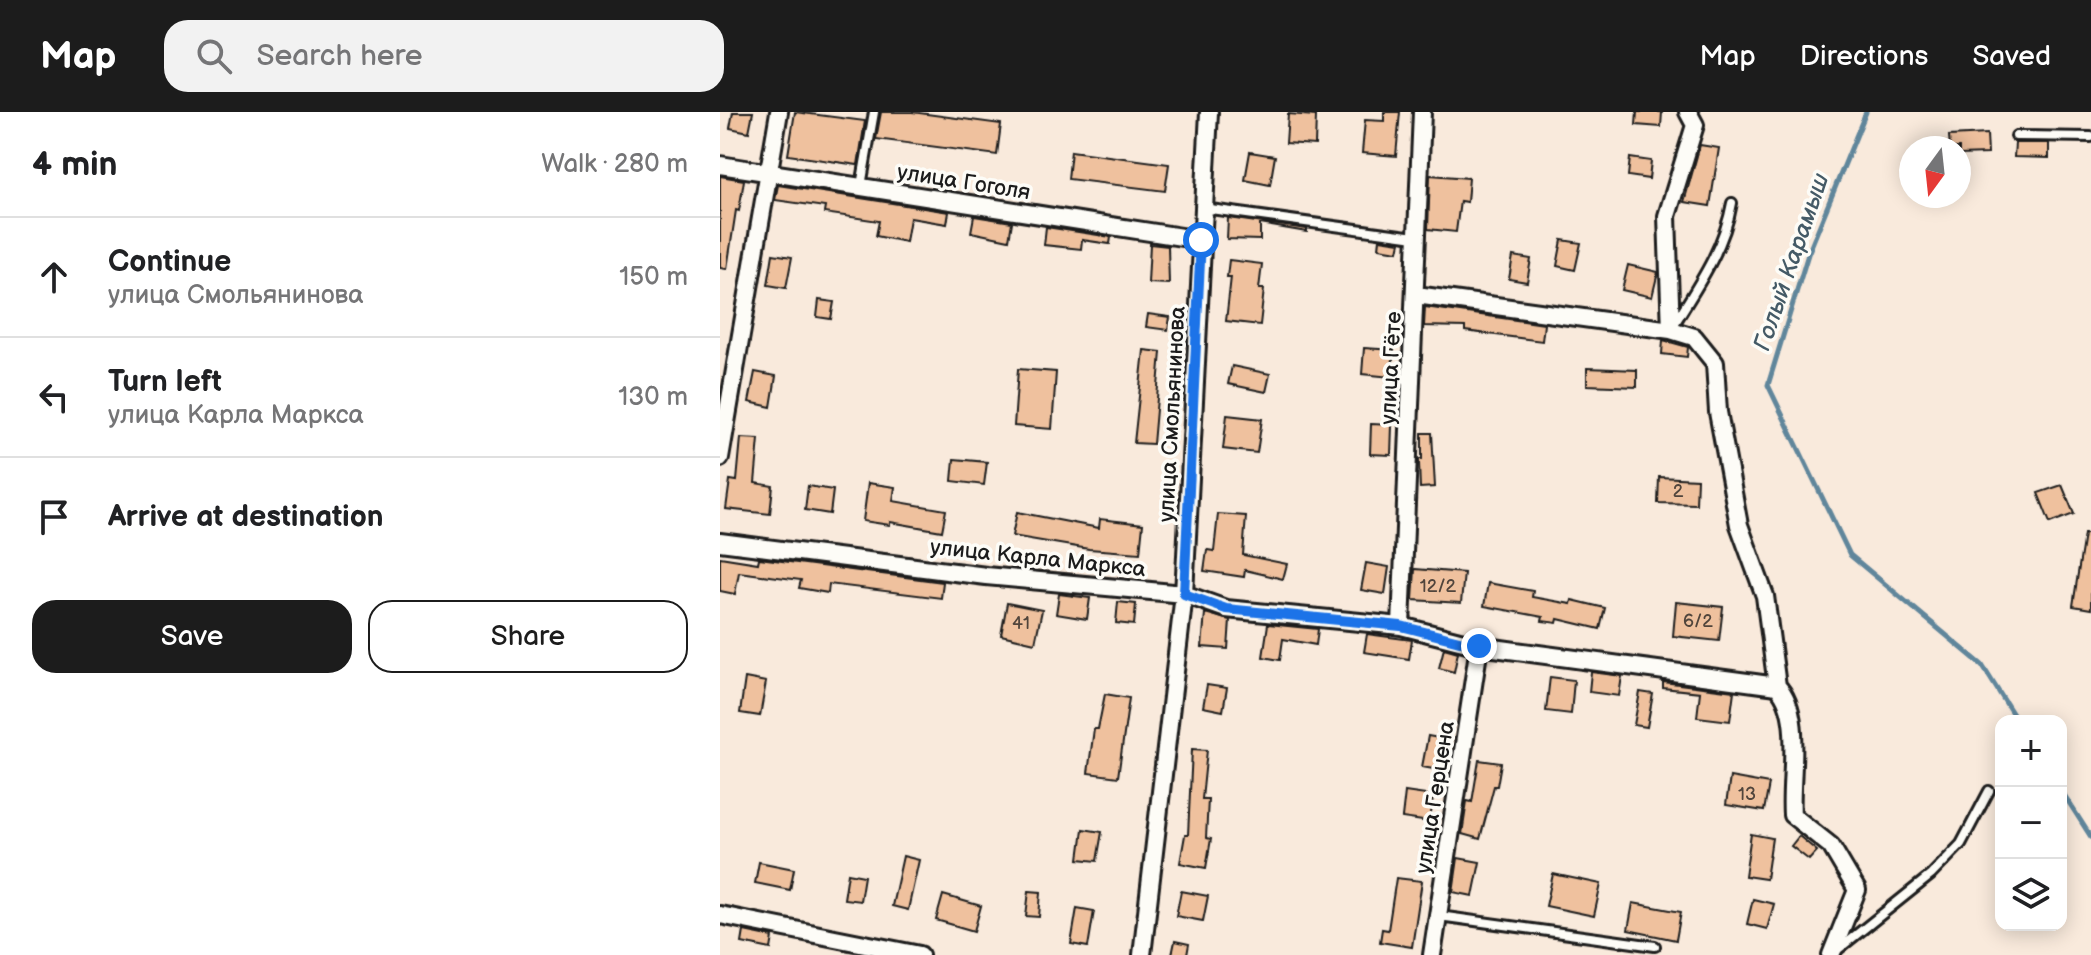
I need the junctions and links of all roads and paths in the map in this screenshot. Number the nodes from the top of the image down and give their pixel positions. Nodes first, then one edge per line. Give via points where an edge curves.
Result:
1 (779, 112) edge
2 (874, 112) edge
3 (1209, 112) edge
4 (1422, 112) edge
5 (1688, 112) edge
6 (2016, 136) dead end
7 (2091, 137) edge
8 (720, 165) edge
9 (770, 173) junction
10 (861, 187) junction
11 (1732, 203) dead end
12 (1203, 208) junction
13 (1415, 237) junction
14 (1201, 240) junction
15 (1416, 295) junction
16 (1671, 330) junction
17 (720, 458) edge
18 (720, 542) edge
19 (1184, 594) junction
20 (1401, 626) junction
21 (1479, 646) junction
22 (1777, 686) junction
23 (1989, 791) dead end
24 (720, 915) edge
25 (1439, 916) junction
26 (1655, 946) dead end
27 (1831, 954) edge
28 (920, 955) edge
29 (1142, 955) edge
30 (1432, 955) edge

1 - 9 street
2 - 10 lane
3 - 12 street, улица Смольянинова
4 - 13 street, улица Гёте
5 - 16 street via 1695,125 1667,216
6 - 7 lane
8 - 9 street, улица Гоголя
9 - 10 street, улица Гоголя
9 - 17 street
10 - 14 street, улица Гоголя
11 - 16 lane via 1712,262
12 - 13 lane
12 - 14 street, улица Смольянинова
13 - 15 street, улица Гёте
14 - 19 street, улица Смольянинова
15 - 16 street
15 - 20 street, улица Гёте
16 - 22 street via 1694,337 1715,363 1718,412 1739,525 1765,596
18 - 19 street, улица Карла Маркса via 986,576
19 - 20 street, улица Карла Маркса via 1226,609
19 - 29 street, улица Смольянинова
20 - 21 street, улица Карла Маркса
21 - 22 street, улица Карла Маркса
21 - 25 street, улица Герцена
22 - 27 street via 1786,695 1794,733 1792,815 1831,846 1857,890
23 - 27 lane via 1961,844 1931,875
24 - 28 street
25 - 26 lane
25 - 30 street, улица Герцена

